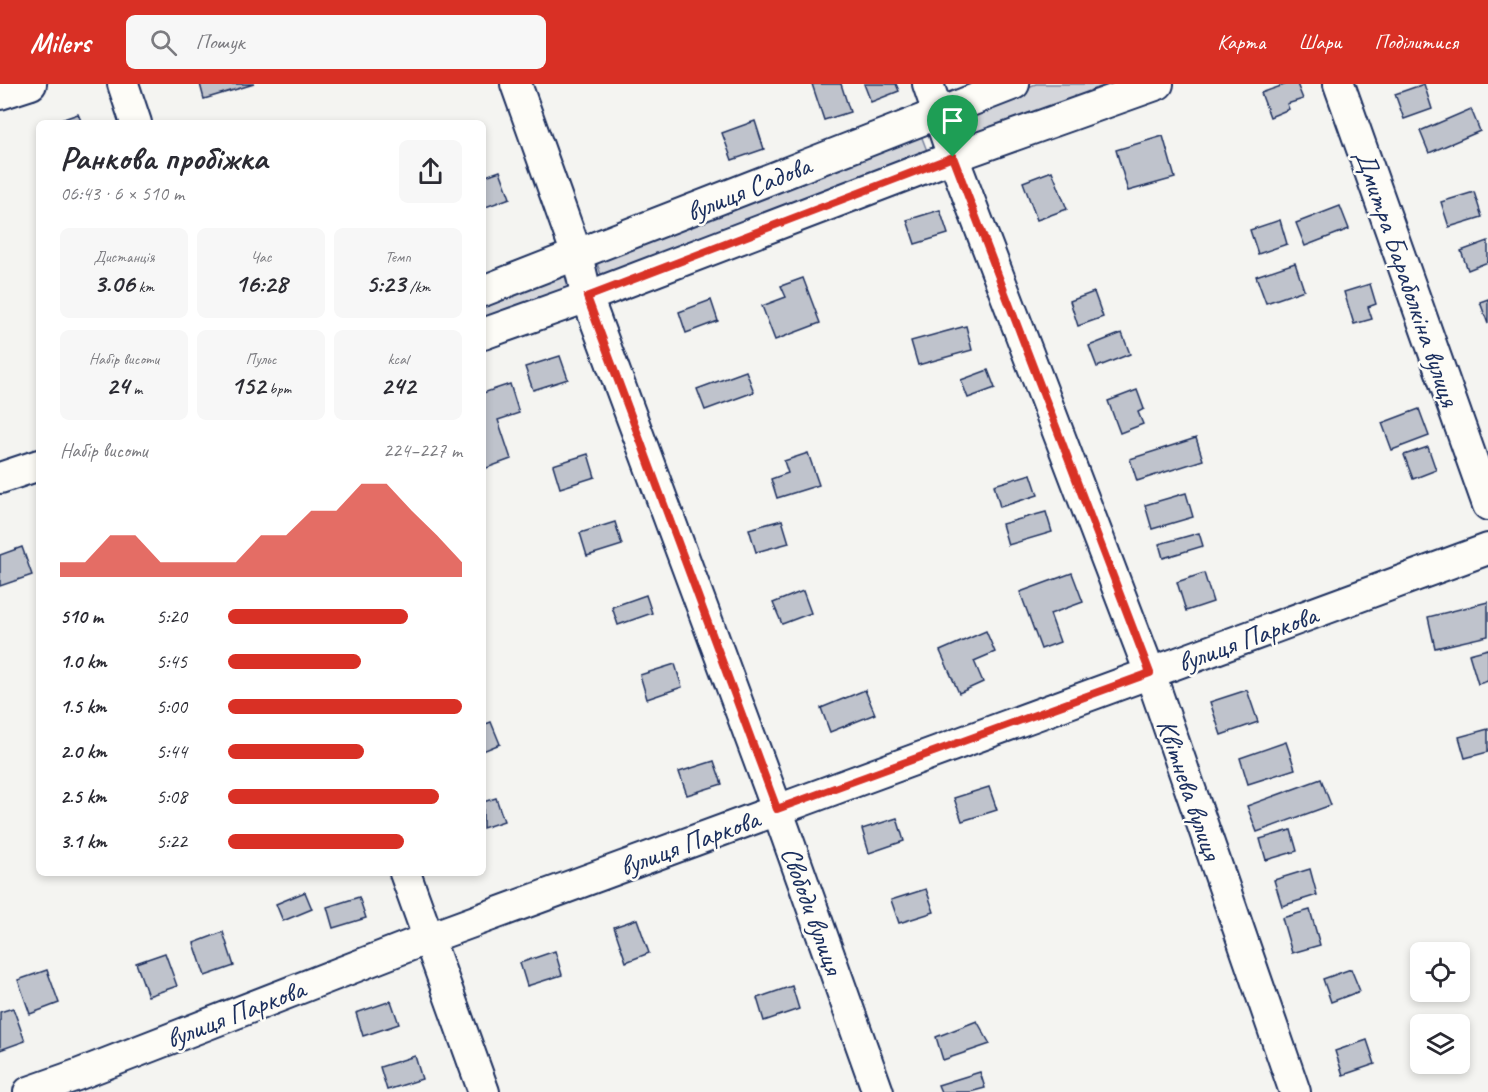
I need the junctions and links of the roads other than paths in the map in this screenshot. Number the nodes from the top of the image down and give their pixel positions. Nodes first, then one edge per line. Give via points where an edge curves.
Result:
1 (31, 84) edge
2 (123, 84) edge
3 (516, 84) edge
4 (928, 84) edge
5 (1014, 84) edge
6 (1158, 84) edge
7 (1339, 84) edge
8 (0, 94) edge
9 (938, 113) junction
10 (135, 120) edge
11 (953, 157) junction
12 (577, 255) junction
13 (486, 290) edge
14 (587, 297) junction
15 (486, 333) edge
16 (36, 466) edge
17 (0, 478) edge
18 (1488, 505) edge
19 (1488, 549) edge
20 (1150, 673) junction
21 (777, 809) junction
22 (406, 876) edge
23 (429, 938) junction
24 (80, 1084) edge
25 (29, 1092) edge
26 (484, 1092) edge
27 (878, 1092) edge
28 (1295, 1092) edge

1 - 8 street
2 - 10 street
3 - 12 street, Свободи вулиця
4 - 9 street, Квітнева вулиця
5 - 9 street, вулиця Садова
6 - 11 street, вулиця Садова
7 - 18 street, Дмитра Бараболкіна вулиця
9 - 11 street, Квітнева вулиця
9 - 12 street, вулиця Садова
11 - 14 street, вулиця Садова
11 - 20 street, Квітнева вулиця
12 - 13 street, вулиця Садова
12 - 14 street, Свободи вулиця
14 - 15 street, вулиця Садова
14 - 21 street, Свободи вулиця
16 - 17 street
19 - 20 street, вулиця Паркова
20 - 21 street, вулиця Паркова
20 - 28 street, Квітнева вулиця
21 - 23 street, вулиця Паркова
21 - 27 street, Свободи вулиця
22 - 23 street
23 - 24 street, вулиця Паркова
23 - 26 street
24 - 25 street, вулиця Паркова

